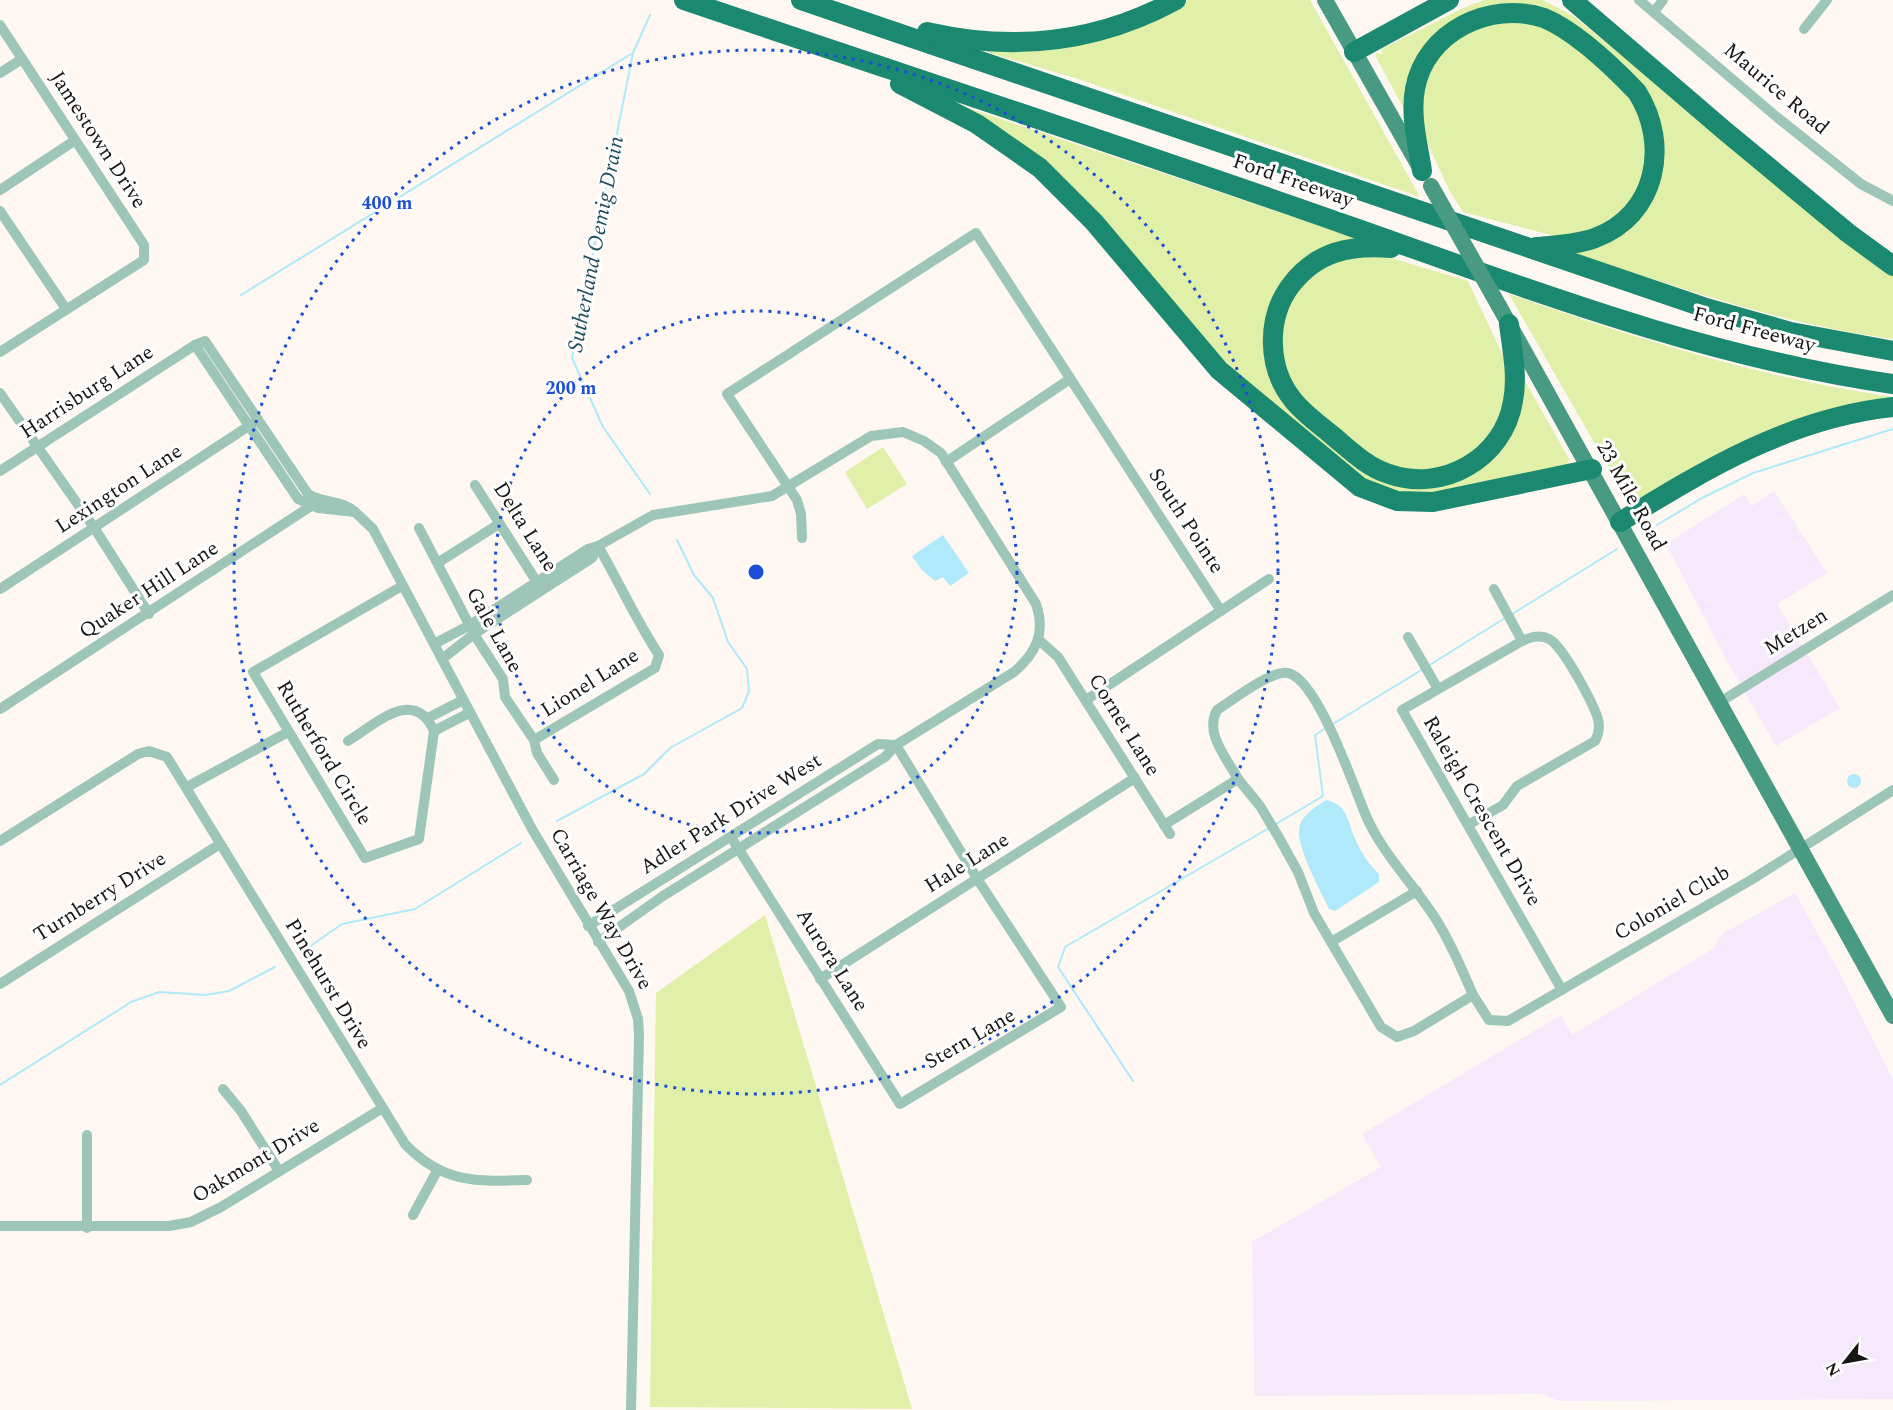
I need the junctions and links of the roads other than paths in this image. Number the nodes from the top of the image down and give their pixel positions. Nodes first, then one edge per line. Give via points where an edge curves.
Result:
1 (684, 0) edge
2 (801, 0) edge
3 (1176, 0) edge
4 (1325, 0) edge
5 (1449, 0) edge
6 (1572, 0) edge
7 (1639, 0) edge
8 (1663, 0) edge
9 (1827, 0) edge
10 (824, 8) junction
11 (1654, 12) junction
12 (0, 25) edge
13 (1804, 29) dead end
14 (825, 48) junction
15 (1354, 52) junction
16 (22, 59) junction
17 (0, 73) edge
18 (74, 141) junction
19 (1426, 178) junction
20 (0, 190) edge
21 (1893, 201) edge
22 (0, 211) edge
23 (1527, 247) junction
24 (1412, 250) junction
25 (1893, 266) edge
26 (66, 309) junction
27 (1509, 324) junction
28 (1893, 351) edge
29 (0, 352) edge
30 (1070, 379) junction
31 (1893, 384) edge
32 (0, 393) edge
33 (1893, 407) edge
34 (254, 423) junction
35 (39, 447) junction
36 (946, 462) junction
37 (1592, 469) junction
38 (0, 471) edge
39 (476, 485) dead end
40 (788, 486) junction
41 (313, 502) junction
42 (1620, 522) junction
43 (499, 524) junction
44 (419, 528) dead end
45 (96, 529) junction
46 (802, 538) dead end
47 (598, 546) junction
48 (439, 562) junction
49 (1269, 579) dead end
50 (402, 586) junction
51 (539, 586) junction
52 (0, 589) edge
53 (1494, 589) dead end
54 (1893, 595) edge
55 (1221, 611) junction
56 (149, 614) junction
57 (472, 630) junction
58 (1408, 637) dead end
59 (1040, 640) junction
60 (1522, 641) junction
61 (435, 645) junction
62 (442, 659) junction
63 (1438, 689) junction
64 (463, 700) junction
65 (1086, 700) junction
66 (1720, 702) junction
67 (0, 709) edge
68 (469, 713) junction
69 (428, 718) junction
70 (434, 731) junction
71 (288, 732) junction
72 (534, 740) junction
73 (348, 741) dead end
74 (896, 745) junction
75 (1135, 778) junction
76 (1238, 779) junction
77 (554, 780) dead end
78 (187, 788) junction
79 (1893, 790) edge
80 (1468, 825) junction
81 (731, 837) junction
82 (0, 841) edge
83 (220, 844) junction
84 (1801, 847) junction
85 (738, 848) junction
86 (978, 880) junction
87 (1417, 891) junction
88 (588, 926) junction
89 (598, 942) junction
90 (1331, 942) junction
91 (820, 979) junction
92 (0, 984) edge
93 (1562, 990) junction
94 (1473, 995) junction
95 (1893, 1016) edge
96 (223, 1089) dead end
97 (900, 1104) joint
98 (381, 1109) junction
99 (87, 1135) dead end
100 (437, 1170) junction
101 (279, 1171) junction
102 (527, 1180) dead end
103 (413, 1215) dead end
104 (0, 1226) edge
105 (87, 1228) junction
106 (631, 1410) edge

1 - 14 highway, Ford Freeway
2 - 10 highway, Ford Freeway
3 - 10 highway via 1100,32 1018,44 963,39
4 - 15 main road, 23 Mile Road
5 - 15 highway
6 - 25 highway via 1855,239
7 - 11 street, Maurice Road
8 - 11 street
9 - 13 street
10 - 23 highway, Ford Freeway
11 - 21 street, Maurice Road via 1787,126 1861,184
12 - 16 street, Jamestown Drive
14 - 24 highway, Ford Freeway
14 - 37 highway via 952,110 1020,152 1076,202 1219,370 1360,487 1397,501 1433,502
15 - 19 main road, 23 Mile Road
16 - 17 street
16 - 18 street, Jamestown Drive
18 - 20 street
18 - 26 street, Jamestown Drive via 144,245 144,260
19 - 23 highway via 1414,120 1415,90 1424,62 1444,36 1475,17 1503,11 1545,18 1569,33 1626,81 1645,105 1654,130 1654,168 1640,201 1608,232 1585,242
19 - 27 main road, 23 Mile Road, bridge
22 - 26 street
23 - 28 highway, Ford Freeway via 1749,321
24 - 27 highway via 1353,247 1316,261 1289,288 1277,311 1275,365 1292,399 1366,463 1401,478 1428,480 1465,468 1486,453 1503,431 1514,402
24 - 31 highway, Ford Freeway via 1554,298 1730,350 1802,369
26 - 29 street
27 - 37 main road, 23 Mile Road
30 - 36 street
30 - 40 street, South Pointe via 976,233 727,394
30 - 55 street, South Pointe
32 - 35 street
33 - 42 highway via 1831,418 1763,441 1680,484
34 - 35 street, Harrisburg Lane via 205,341
34 - 41 street via 298,499
34 - 45 street, Lexington Lane
35 - 38 street, Harrisburg Lane
35 - 45 street
36 - 40 street via 941,453 924,441 903,432 871,436
36 - 59 street via 1036,604
37 - 42 main road, 23 Mile Road
39 - 43 street, Delta Lane
40 - 46 street via 801,514
40 - 47 street via 771,496 653,515
41 - 50 street, Carriage Way Drive via 355,512 373,529
41 - 56 street, Quaker Hill Lane
42 - 66 main road, 23 Mile Road
43 - 48 street
43 - 51 street, Delta Lane
44 - 48 street, Gale Lane
45 - 52 street, Lexington Lane
45 - 56 street
47 - 51 street via 592,558
47 - 72 street, Lionel Lane via 659,655 655,668
48 - 57 street, Gale Lane via 441,573
49 - 55 street
50 - 61 street, Carriage Way Drive
50 - 71 street, Rutherford Circle via 253,672
51 - 57 street
53 - 60 street
54 - 66 street, Metzen
55 - 65 street
56 - 67 street, Quaker Hill Lane
57 - 61 street
57 - 62 street
57 - 72 street, Gale Lane via 503,679 505,697
58 - 63 street
59 - 65 street, Cornet Lane via 1058,657
59 - 74 street, Adler Park Drive West via 1027,661 1014,672
60 - 63 street, Raleigh Crescent Drive
60 - 80 street via 1542,636 1559,648 1596,715 1598,735 1595,741 1516,786 1503,805
61 - 62 street, Carriage Way Drive
62 - 64 street, Carriage Way Drive
63 - 80 street, Raleigh Crescent Drive via 1402,710
64 - 68 street, Carriage Way Drive
64 - 69 street
65 - 75 street, Cornet Lane
66 - 84 main road, 23 Mile Road
68 - 70 street
68 - 88 street, Carriage Way Drive
69 - 70 street
69 - 73 street, Rutherford Circle via 418,710 406,708
70 - 71 street, Rutherford Circle via 419,839 365,858
71 - 78 street
72 - 77 street, Gale Lane via 537,753
74 - 81 street, Adler Park Drive West via 878,744
74 - 85 street, Adler Park Drive West via 885,757
74 - 86 street
75 - 76 street, Cornet Lane via 1167,829
75 - 86 street, Hale Lane
76 - 87 street, Coloniel Club via 1213,733 1211,720 1217,710 1276,673 1290,673 1301,681 1338,742 1365,814
76 - 90 street via 1278,836
78 - 82 street, Pinehurst Drive via 167,757 149,751 138,754
78 - 83 street, Pinehurst Drive
79 - 84 street, Coloniel Club
80 - 93 street, Raleigh Crescent Drive
81 - 85 street, Aurora Lane
81 - 88 street, Adler Park Drive West
83 - 92 street, Turnberry Drive
83 - 98 street, Pinehurst Drive
84 - 93 street, Coloniel Club
84 - 95 main road, 23 Mile Road
85 - 89 street, Adler Park Drive West
85 - 91 street, Aurora Lane
86 - 91 street, Hale Lane
86 - 97 street, Stern Lane via 1061,1007
87 - 90 street
87 - 94 street, Coloniel Club via 1455,954
88 - 89 street, Carriage Way Drive
89 - 106 street, Carriage Way Drive via 629,991 638,1019
90 - 94 street via 1381,1027 1397,1037
91 - 97 street, Aurora Lane
93 - 94 street, Coloniel Club via 1508,1021 1498,1022 1489,1020
96 - 101 street via 241,1110
98 - 100 street, Pinehurst Drive via 405,1144
98 - 101 street, Oakmont Drive
99 - 105 street
100 - 102 street, Pinehurst Drive via 473,1180
100 - 103 street
101 - 105 street, Oakmont Drive via 191,1222
104 - 105 street, Oakmont Drive

